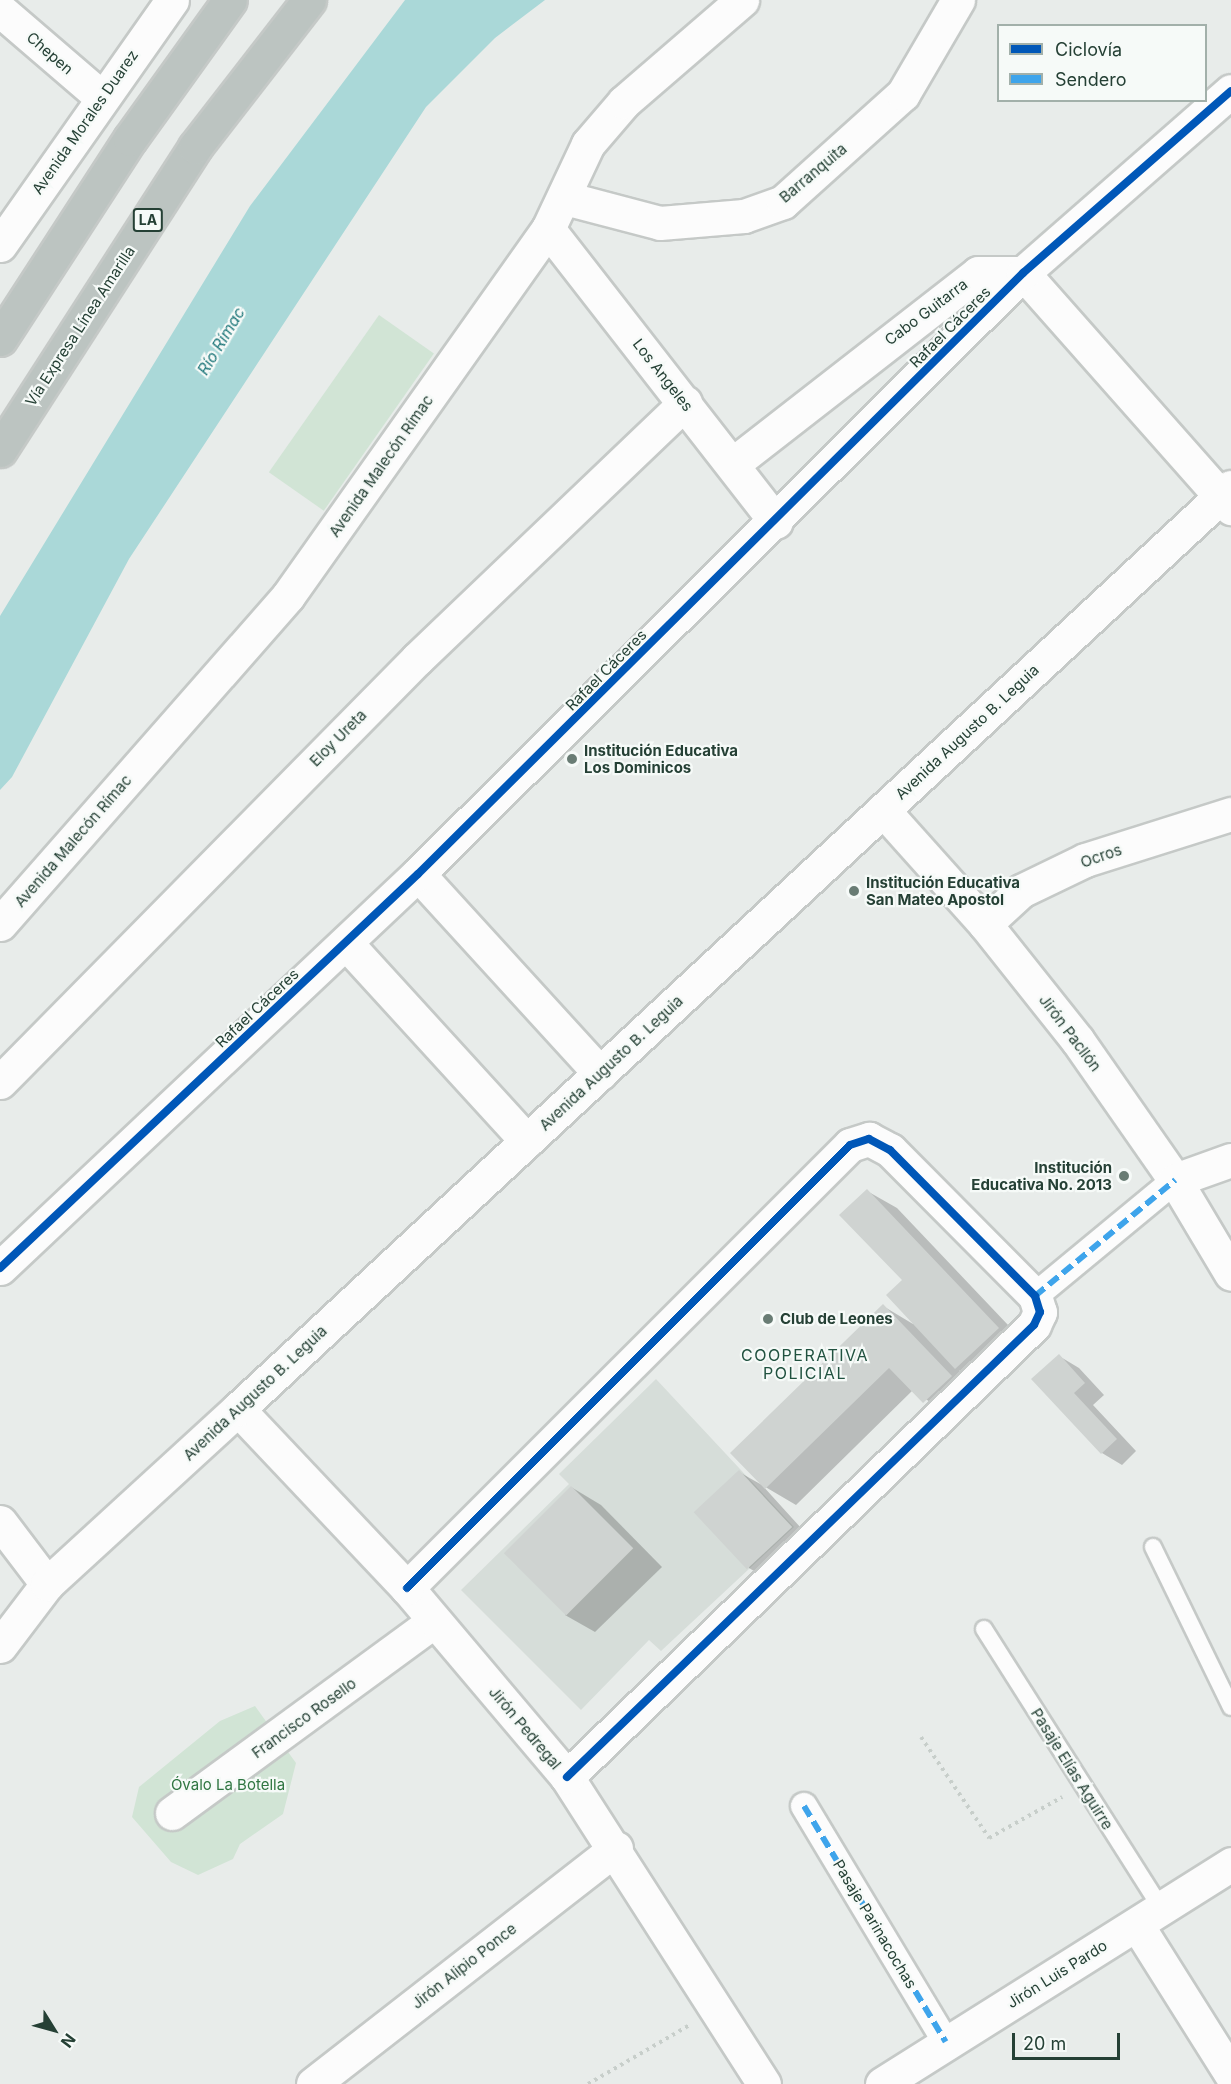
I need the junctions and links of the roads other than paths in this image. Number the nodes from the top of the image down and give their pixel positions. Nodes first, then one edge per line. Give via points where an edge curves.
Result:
1 (172, 0) edge
2 (230, 0) edge
3 (309, 0) edge
4 (742, 0) edge
5 (958, 0) edge
6 (0, 10) edge
7 (1231, 91) edge
8 (100, 96) junction
9 (565, 198) junction
10 (549, 229) junction
11 (0, 245) edge
12 (1023, 273) junction
13 (0, 339) edge
14 (685, 403) junction
15 (0, 450) edge
16 (734, 463) junction
17 (1228, 497) edge
18 (776, 522) junction
19 (883, 810) junction
20 (1231, 814) edge
21 (418, 874) junction
22 (0, 924) edge
23 (985, 924) junction
24 (346, 943) junction
25 (600, 1073) junction
26 (0, 1082) edge
27 (527, 1141) junction
28 (1231, 1160) edge
29 (1175, 1180) junction
30 (0, 1268) edge
31 (1231, 1274) edge
32 (1035, 1296) junction
33 (238, 1409) junction
34 (0, 1522) edge
35 (1153, 1547) dead end
36 (47, 1584) junction
37 (406, 1588) junction
38 (434, 1621) junction
39 (984, 1629) dead end
40 (0, 1646) edge
41 (1231, 1707) edge
42 (567, 1777) junction
43 (804, 1806) dead end
44 (172, 1813) dead end
45 (616, 1848) junction
46 (1231, 1864) edge
47 (1149, 1916) junction
48 (946, 2042) junction
49 (1231, 2074) edge
50 (313, 2084) edge
51 (764, 2084) edge
52 (882, 2084) edge

1 - 8 street, Avenida Morales Duarez
2 - 13 highway via 130,139
3 - 15 highway, Vía Expresa Línea Amarilla / LA via 195,147
4 - 9 street, Avenida Malecón Rímac via 624,102 588,144
5 - 9 street, Barranquita via 903,94 783,202 744,216 660,223
6 - 8 street, Chepen
7 - 12 street, Rafael Cáceres
8 - 11 street, Avenida Morales Duarez
9 - 10 street, Avenida Malecón Rímac
10 - 14 street, Los Angeles
10 - 22 street, Avenida Malecón Rímac via 288,596
12 - 16 street, Cabo Guitarra via 978,273
12 - 17 street
12 - 18 street, Rafael Cáceres
14 - 16 street, Los Angeles
14 - 26 street, Eloy Ureta via 408,668
16 - 18 street, Los Angeles
17 - 19 street, Avenida Augusto B. Leguia
18 - 21 street, Rafael Cáceres
19 - 23 street, Jirón Pacllón
19 - 25 street, Avenida Augusto B. Leguia
20 - 23 street, Ocros via 1085,861 1021,891
21 - 24 street, Rafael Cáceres
21 - 25 street
23 - 29 street, Jirón Pacllón via 1078,1041
24 - 27 street
24 - 30 street, Rafael Cáceres
25 - 27 street, Avenida Augusto B. Leguia
27 - 33 street, Avenida Augusto B. Leguia
28 - 29 street
29 - 31 street, Jirón Pacllón
29 - 32 street
32 - 37 street via 890,1150 869,1139 850,1145
32 - 42 street via 1040,1312 1034,1325
33 - 36 street, Avenida Augusto B. Leguia
33 - 37 street, Jirón Pedregal
34 - 36 street
35 - 41 lane
36 - 40 street, Avenida Augusto B. Leguia
37 - 38 street, Jirón Pedregal
38 - 42 street, Jirón Pedregal
38 - 44 street, Francisco Rosello
39 - 47 lane, Pasaje Elías Aguirre via 1083,1785
42 - 45 street, Jirón Pedregal
43 - 48 street, Pasaje Parinacochas
45 - 50 street, Jirón Alipio Ponce
45 - 51 street, Jirón Pedregal
46 - 47 street, Jirón Luis Pardo
47 - 48 street, Jirón Luis Pardo
47 - 49 street
48 - 52 street, Jirón Luis Pardo

